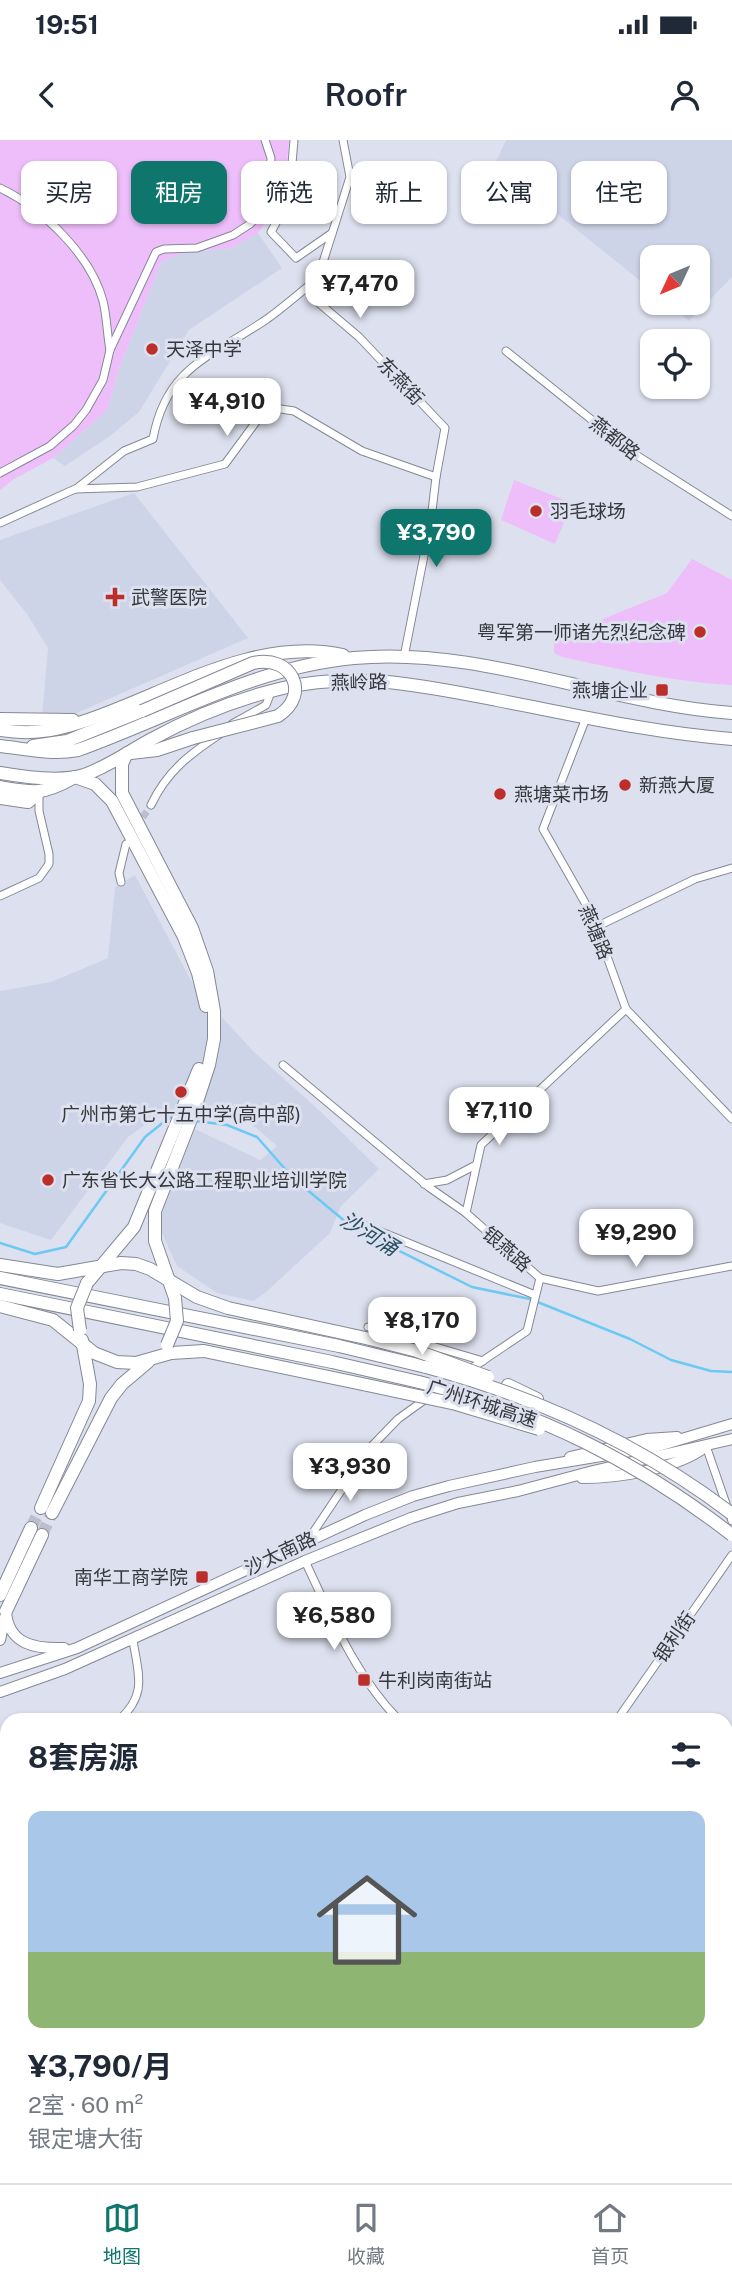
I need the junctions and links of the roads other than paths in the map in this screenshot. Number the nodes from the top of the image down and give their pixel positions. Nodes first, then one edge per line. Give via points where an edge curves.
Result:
1 (265, 140) edge
2 (294, 140) edge
3 (343, 140) edge
4 (0, 188) edge
5 (333, 233) junction
6 (318, 278) junction
7 (110, 350) junction
8 (506, 351) dead end
9 (0, 473) edge
10 (436, 477) junction
11 (75, 489) junction
12 (732, 516) edge
13 (0, 523) edge
14 (404, 657) junction
15 (354, 658) junction
16 (271, 692) junction
17 (732, 713) edge
18 (97, 716) junction
19 (586, 718) junction
20 (0, 719) edge
21 (0, 730) edge
22 (732, 739) edge
23 (5, 746) edge
24 (127, 753) junction
25 (0, 773) edge
26 (75, 777) junction
27 (0, 787) edge
28 (39, 792) junction
29 (0, 798) edge
30 (151, 805) tunnel mouth
31 (126, 844) dead end
32 (732, 868) edge
33 (121, 882) dead end
34 (165, 887) junction
35 (0, 896) edge
36 (596, 927) junction
37 (626, 1009) junction
38 (283, 1065) dead end
39 (732, 1119) edge
40 (474, 1166) junction
41 (424, 1184) junction
42 (466, 1213) junction
43 (362, 1224) dead end
44 (127, 1238) junction
45 (155, 1241) junction
46 (121, 1263) junction
47 (0, 1265) edge
48 (100, 1266) junction
49 (732, 1266) edge
50 (71, 1272) junction
51 (163, 1277) junction
52 (0, 1278) edge
53 (540, 1278) junction
54 (87, 1283) junction
55 (0, 1294) edge
56 (536, 1295) junction
57 (197, 1297) junction
58 (0, 1306) edge
59 (368, 1326) dead end
60 (75, 1331) junction
61 (83, 1344) junction
62 (167, 1351) junction
63 (104, 1357) junction
64 (151, 1360) junction
65 (483, 1361) junction
66 (136, 1363) junction
67 (87, 1367) junction
68 (122, 1384) junction
69 (732, 1424) edge
70 (609, 1435) junction
71 (732, 1439) edge
72 (706, 1446) junction
73 (627, 1464) junction
74 (732, 1514) edge
75 (732, 1521) edge
76 (732, 1535) edge
77 (307, 1541) junction
78 (732, 1555) edge
79 (306, 1561) junction
80 (0, 1595) edge
81 (6, 1611) junction
82 (0, 1640) edge
83 (133, 1640) junction
84 (77, 1648) junction
85 (31, 1664) junction
86 (0, 1674) edge
87 (37, 1680) junction
88 (0, 1692) edge
89 (127, 1713) edge
90 (392, 1713) edge
91 (622, 1713) edge

1 - 7 street via 271,158 267,207 233,235 197,248 156,252
2 - 5 street via 289,200 271,232 296,258
3 - 5 street via 350,177
4 - 7 street via 35,207 89,267 103,300
5 - 6 street
6 - 10 street, 东燕街 via 320,304 359,337 445,428
6 - 11 street via 267,318 196,362 169,392 157,416 153,439 124,451
7 - 9 street via 103,380 80,418 50,446
8 - 12 street, 燕都路 via 633,453
10 - 11 street via 362,451 294,411 267,407 225,464 137,487
10 - 14 street
11 - 13 street
14 - 15 highway, 燕岭路
14 - 17 highway, 燕岭路 via 453,661
15 - 18 highway via 316,651 255,657
15 - 23 highway, 燕岭路 via 251,679 78,750 51,753
16 - 19 highway, 燕岭路 via 328,681 393,681
16 - 24 highway, 燕岭路 via 216,710
16 - 30 street via 265,705 188,755
18 - 20 highway via 53,721
18 - 21 highway via 51,731
19 - 22 highway, 燕岭路
19 - 36 street, 燕塘路 via 543,829
23 - 24 highway, bridge via 68,741 261,661 289,671 295,684 290,705 270,718 143,753
24 - 26 highway, 燕岭路
24 - 34 highway via 122,764 122,793
25 - 26 highway, 燕岭路
26 - 28 highway via 51,791
26 - 34 highway via 95,784 112,801
27 - 28 highway
28 - 29 highway via 28,802
28 - 35 street via 49,864 39,878
31 - 33 street
32 - 36 street via 695,879
34 - 44 highway via 196,965 206,1031 195,1079
34 - 45 highway via 192,928 207,971 214,1039 193,1114 155,1211
36 - 37 street, 燕塘路
37 - 39 street, 燕塘路
37 - 40 street, 银燕路 via 481,1145
38 - 41 street
40 - 41 street via 447,1180
40 - 42 street, 银燕路
41 - 42 street
42 - 53 street, 银燕路
43 - 56 street
44 - 48 highway
44 - 50 highway via 96,1262
45 - 51 highway
45 - 57 highway via 174,1275
46 - 48 highway
46 - 51 highway via 141,1265
46 - 54 highway via 101,1270
47 - 50 highway via 45,1273
48 - 50 highway
48 - 54 highway
49 - 53 street via 598,1291
51 - 57 highway
51 - 62 highway, bridge via 177,1310
52 - 70 highway, 广州环城高速, bridge via 426,1367 506,1391
53 - 56 street, 银燕路
54 - 60 highway, bridge via 77,1308
55 - 73 highway, 广州环城高速, bridge via 459,1392 517,1412
56 - 65 street, 银燕路 via 527,1331
57 - 70 highway, bridge via 417,1351 508,1385
58 - 60 highway
59 - 65 street
60 - 61 highway
60 - 63 highway
60 - 67 highway
61 - 63 highway
61 - 67 highway
62 - 64 highway
62 - 66 highway
62 - 68 highway
62 - 73 highway, bridge via 204,1351 456,1404 581,1443
63 - 66 highway
64 - 66 highway
64 - 68 highway
65 - 77 street, 银燕路 via 384,1433
67 - 68 highway via 89,1401 46,1511
69 - 77 main road, 沙太南路 via 687,1438 647,1439 557,1464 431,1490
70 - 74 highway, 广州环城高速, bridge via 686,1480
71 - 72 main road
72 - 75 street
72 - 79 main road, 沙太南路 via 673,1464 597,1478 568,1478 437,1509
73 - 76 highway, 广州环城高速, bridge
77 - 84 main road, 沙太南路
78 - 91 street, 银利街
79 - 83 main road, 沙太南路
79 - 90 street via 350,1652
80 - 81 highway via 36,1531
81 - 82 main road
81 - 84 main road via 13,1632 31,1646
83 - 87 main road, 沙太南路
83 - 89 street via 140,1687
84 - 85 main road, 沙太南路
85 - 86 main road, 沙太南路
85 - 87 main road
87 - 88 main road, 沙太南路

